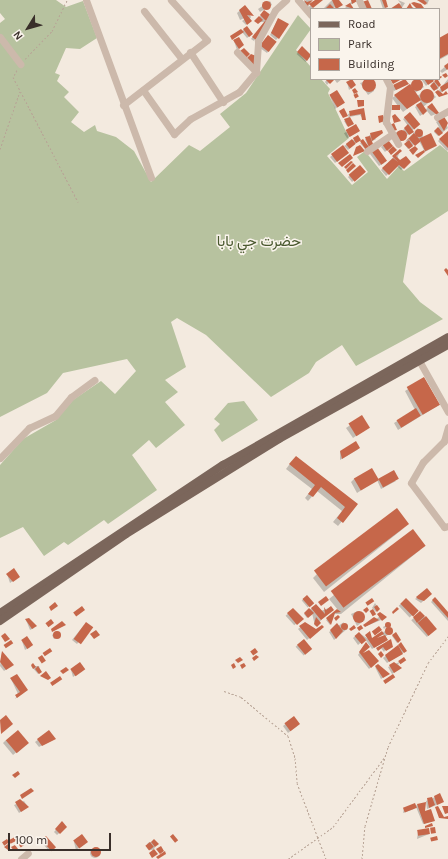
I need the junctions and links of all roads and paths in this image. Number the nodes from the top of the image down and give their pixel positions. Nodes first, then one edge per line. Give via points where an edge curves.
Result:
1 (67, 0) edge
2 (86, 0) edge
3 (171, 0) edge
4 (286, 0) edge
5 (298, 0) edge
6 (144, 11) dead end
7 (310, 13) edge
8 (0, 37) edge
9 (190, 52) junction
10 (237, 52) dead end
11 (181, 58) junction
12 (20, 64) junction
13 (256, 72) junction
14 (386, 80) edge
15 (20, 90) junction
16 (143, 90) junction
17 (223, 102) junction
18 (123, 105) junction
19 (448, 111) edge
20 (437, 117) dead end
21 (391, 135) junction
22 (398, 144) dead end
23 (0, 149) edge
24 (367, 151) dead end
25 (151, 178) dead end
26 (78, 202) dead end
27 (448, 337) edge
28 (448, 345) edge
29 (418, 358) junction
30 (94, 380) dead end
31 (448, 412) edge
32 (448, 427) edge
33 (0, 458) edge
34 (222, 470) junction
35 (448, 526) edge
36 (0, 613) edge
37 (0, 621) edge
38 (448, 636) edge
39 (224, 691) dead end
40 (385, 757) junction
41 (317, 839) junction
42 (28, 854) dead end
43 (21, 859) edge
44 (288, 859) edge
45 (326, 859) edge
46 (362, 859) edge

1 - 12 path via 52,31
2 - 18 street via 112,77 122,93
3 - 9 street via 208,40
4 - 13 street via 275,10 258,42
5 - 7 street
6 - 11 street
8 - 12 street
9 - 11 street
9 - 17 street
10 - 13 street
11 - 16 street
12 - 15 path via 13,77
13 - 17 street
14 - 21 street via 390,87 386,122
15 - 23 path
15 - 26 path
16 - 17 street via 174,134 190,119
16 - 18 street
18 - 25 street
19 - 20 street
21 - 22 street
21 - 24 street
27 - 29 main road
28 - 29 main road
29 - 31 street
29 - 34 main road
30 - 33 street via 71,396 55,416 29,428
32 - 35 street via 444,441 423,462 412,483 444,528
34 - 36 main road
34 - 37 main road
38 - 40 path via 428,662
39 - 41 path via 241,697 288,736 296,758 297,783
40 - 41 path via 343,816
40 - 46 path via 365,826
41 - 44 path
41 - 45 path
42 - 43 street

